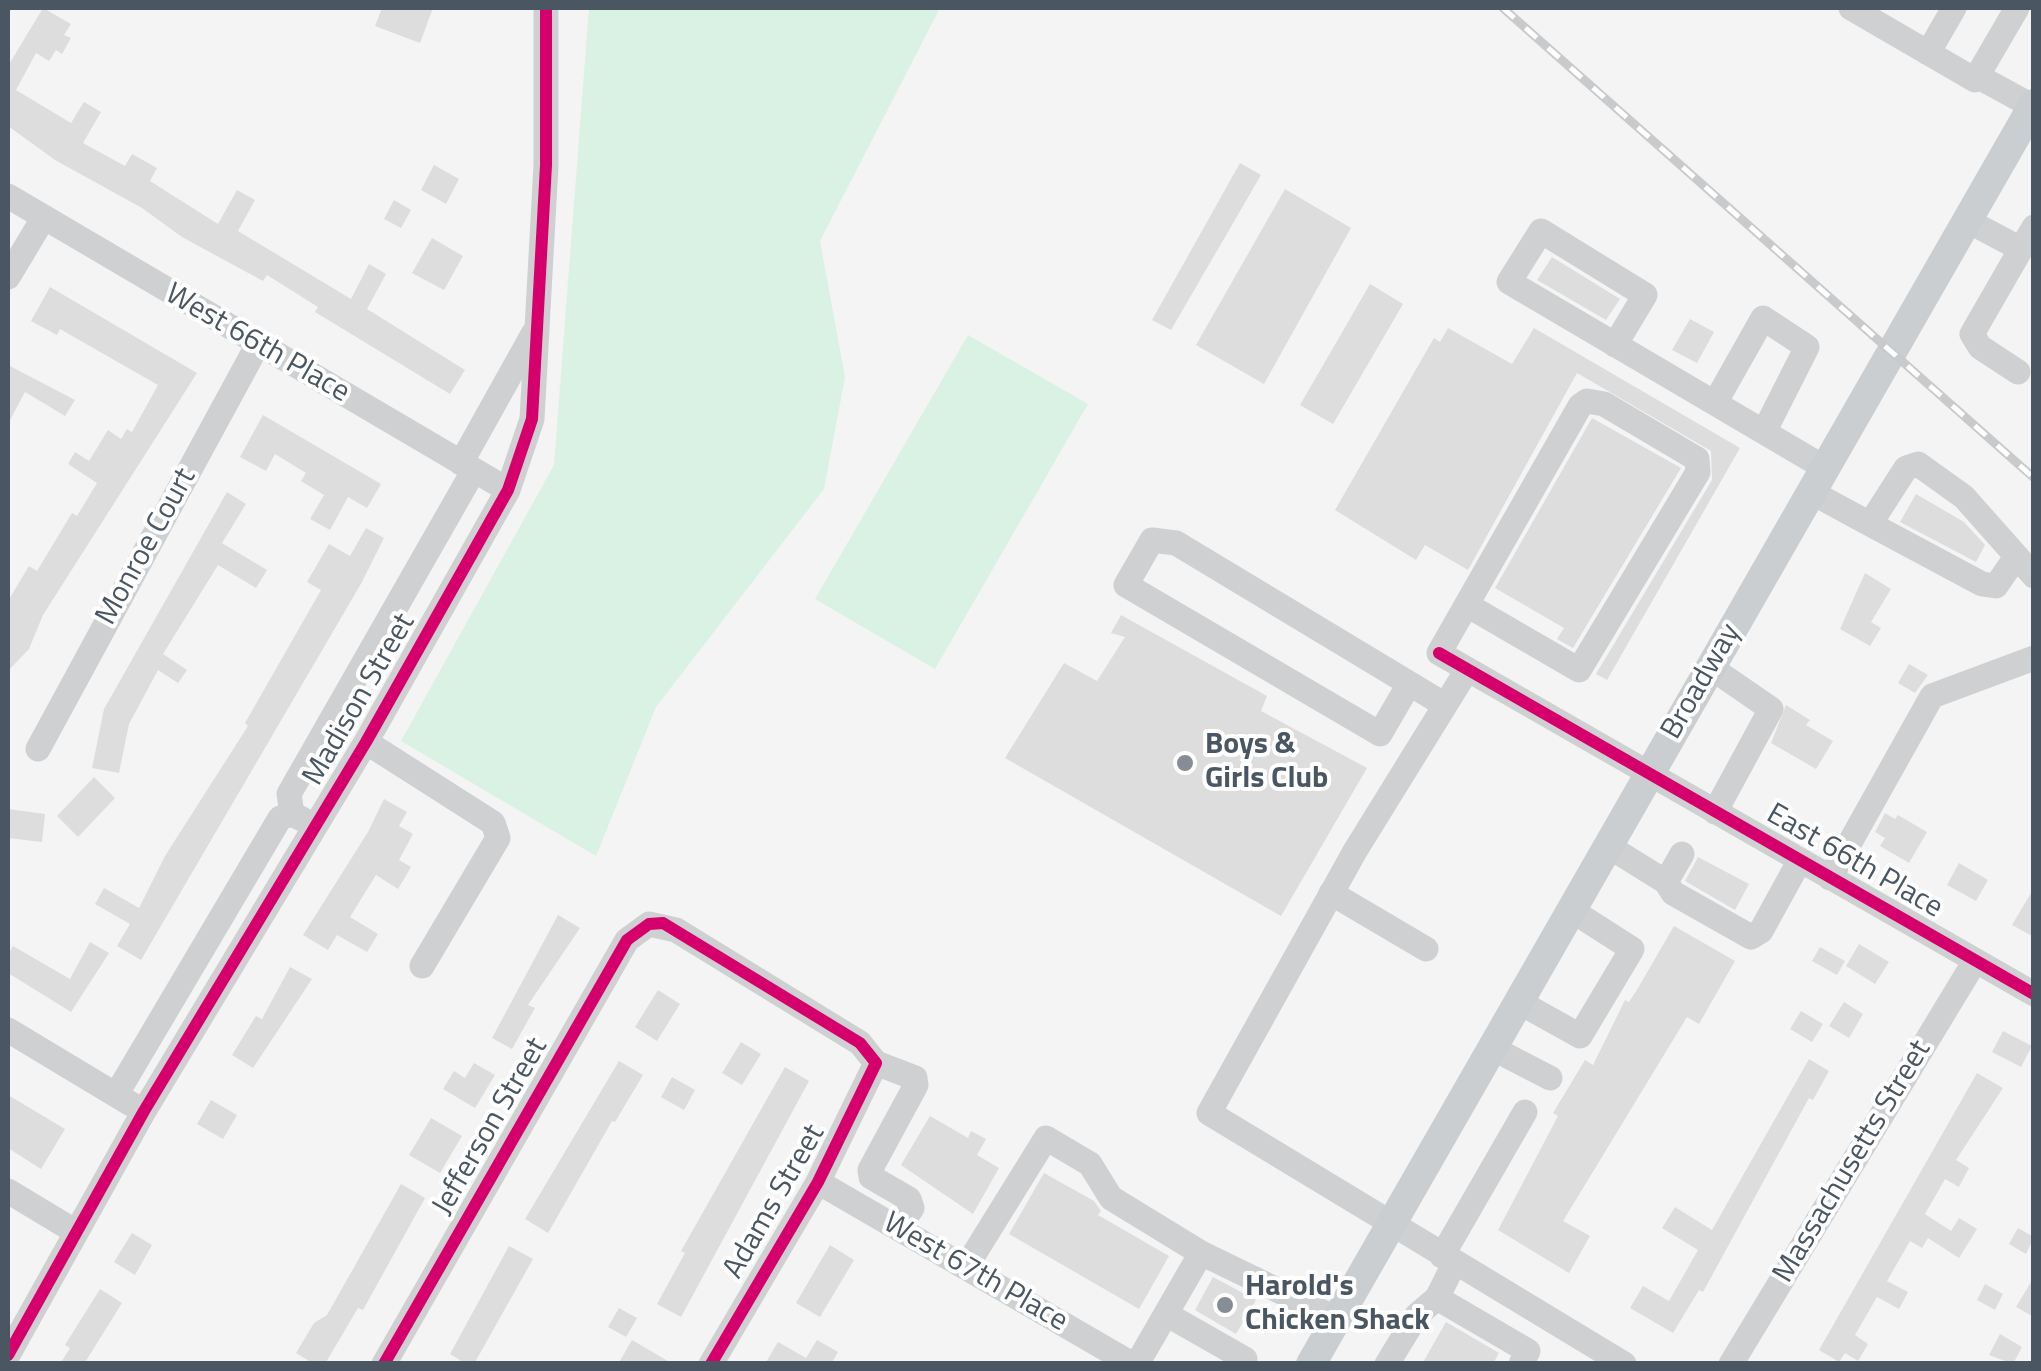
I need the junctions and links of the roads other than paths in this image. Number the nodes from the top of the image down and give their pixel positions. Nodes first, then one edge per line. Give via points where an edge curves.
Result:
1 (546, 8) edge
2 (1954, 8) edge
3 (2017, 8) edge
4 (1864, 11) edge
5 (1928, 53) junction
6 (1977, 76) junction
7 (2033, 105) edge
8 (8, 196) edge
9 (44, 217) junction
10 (1968, 221) junction
11 (2027, 238) edge
12 (8, 278) edge
13 (538, 326) junction
14 (1615, 344) junction
15 (257, 346) junction
16 (2018, 372) dead end
17 (1715, 404) junction
18 (1764, 432) junction
19 (468, 466) junction
20 (1818, 480) junction
21 (508, 490) junction
22 (1870, 524) junction
23 (2025, 567) edge
24 (1466, 605) junction
25 (2034, 658) edge
26 (1710, 667) junction
27 (1467, 670) junction
28 (1410, 684) junction
29 (1445, 705) junction
30 (366, 742) junction
31 (38, 748) dead end
32 (1650, 774) junction
33 (1716, 812) junction
34 (292, 814) junction
35 (316, 825) junction
36 (1608, 846) junction
37 (1682, 854) dead end
38 (1800, 860) junction
39 (1830, 878) junction
40 (1666, 882) junction
41 (1331, 893) junction
42 (1571, 910) junction
43 (1426, 948) dead end
44 (1975, 961) junction
45 (422, 966) dead end
46 (2034, 994) edge
47 (1518, 1002) junction
48 (8, 1030) edge
49 (1492, 1048) junction
50 (876, 1062) junction
51 (1550, 1078) dead end
52 (116, 1095) junction
53 (144, 1112) junction
54 (1525, 1112) dead end
55 (818, 1182) junction
56 (8, 1192) edge
57 (1390, 1226) junction
58 (898, 1228) junction
59 (76, 1232) junction
60 (1201, 1253) junction
61 (1448, 1260) junction
62 (966, 1267) junction
63 (1437, 1298) junction
64 (1166, 1314) junction
65 (1337, 1319) junction
66 (1548, 1319) junction
67 (8, 1355) edge
68 (1525, 1357) edge
69 (384, 1364) edge
70 (711, 1364) edge
71 (1134, 1364) edge
72 (1242, 1364) edge
73 (1311, 1364) edge
74 (1387, 1364) edge
75 (1624, 1364) edge
76 (1731, 1364) edge

1 - 13 street, Madison Street
2 - 5 street
3 - 6 street
4 - 5 street
5 - 6 street
6 - 7 street
7 - 10 main road, Broadway
8 - 9 street, West 66th Place
9 - 12 street
9 - 15 street, West 66th Place
10 - 11 street
10 - 20 main road, Broadway
11 - 16 street via 1972,334
13 - 19 street
13 - 21 street, Madison Street via 532,419
14 - 14 street via 1509,282 1541,231 1645,296
14 - 17 street
15 - 19 street, West 66th Place
15 - 31 street, Monroe Court
17 - 18 street
17 - 18 street via 1762,318 1807,347
18 - 20 street
19 - 21 street, West 66th Place
19 - 34 street via 288,794
20 - 22 street
20 - 26 main road, Broadway
21 - 30 street, Madison Street
22 - 23 street via 1982,584 1996,586
22 - 23 street via 1906,468 1918,464 1964,497
24 - 24 street via 1586,401 1604,404 1697,459 1698,472 1579,670
24 - 27 street, East 66th Place via 1439,654
25 - 39 street via 1932,696
26 - 32 main road, Broadway
26 - 33 street via 1771,709
27 - 29 street
27 - 32 street, East 66th Place
28 - 28 street via 1176,543 1152,540 1126,585 1380,734
28 - 29 street
29 - 41 street
30 - 35 street, Madison Street
30 - 45 street via 493,823 498,838
32 - 33 street, East 66th Place
32 - 36 main road, Broadway
33 - 38 street, East 66th Place
34 - 35 street
34 - 52 street via 280,818 257,854
35 - 53 street, Madison Street
36 - 40 street
36 - 42 main road, Broadway
37 - 40 street
38 - 39 street, East 66th Place
38 - 40 street via 1760,931 1750,937 1673,894
39 - 44 street, East 66th Place
41 - 43 street
41 - 57 street via 1208,1113
42 - 47 main road, Broadway
42 - 47 street via 1632,950 1580,1036
44 - 46 street, East 66th Place
44 - 76 street, Massachusetts Street
47 - 49 main road, Broadway
48 - 52 street
49 - 51 street
49 - 57 main road, Broadway
50 - 55 street, Adams Street
50 - 58 street via 915,1078 916,1085 870,1170 871,1177 909,1198 912,1208
50 - 69 street, Jefferson Street via 860,1042 676,930 648,924 628,940
52 - 53 street
53 - 59 street, Madison Street
54 - 61 street
55 - 58 street, West 67th Place
55 - 70 street, Adams Street
56 - 59 street
57 - 61 street
57 - 65 main road, Broadway
58 - 62 street, West 67th Place
59 - 67 street, Madison Street
60 - 62 street via 1110,1198 1090,1164 1046,1138
60 - 64 street
60 - 65 street
61 - 63 street
61 - 66 street
62 - 71 street, West 67th Place
63 - 68 street
63 - 74 street via 1416,1315
64 - 71 street
64 - 72 street via 1244,1358
65 - 73 main road, Broadway
66 - 68 street
66 - 75 street

